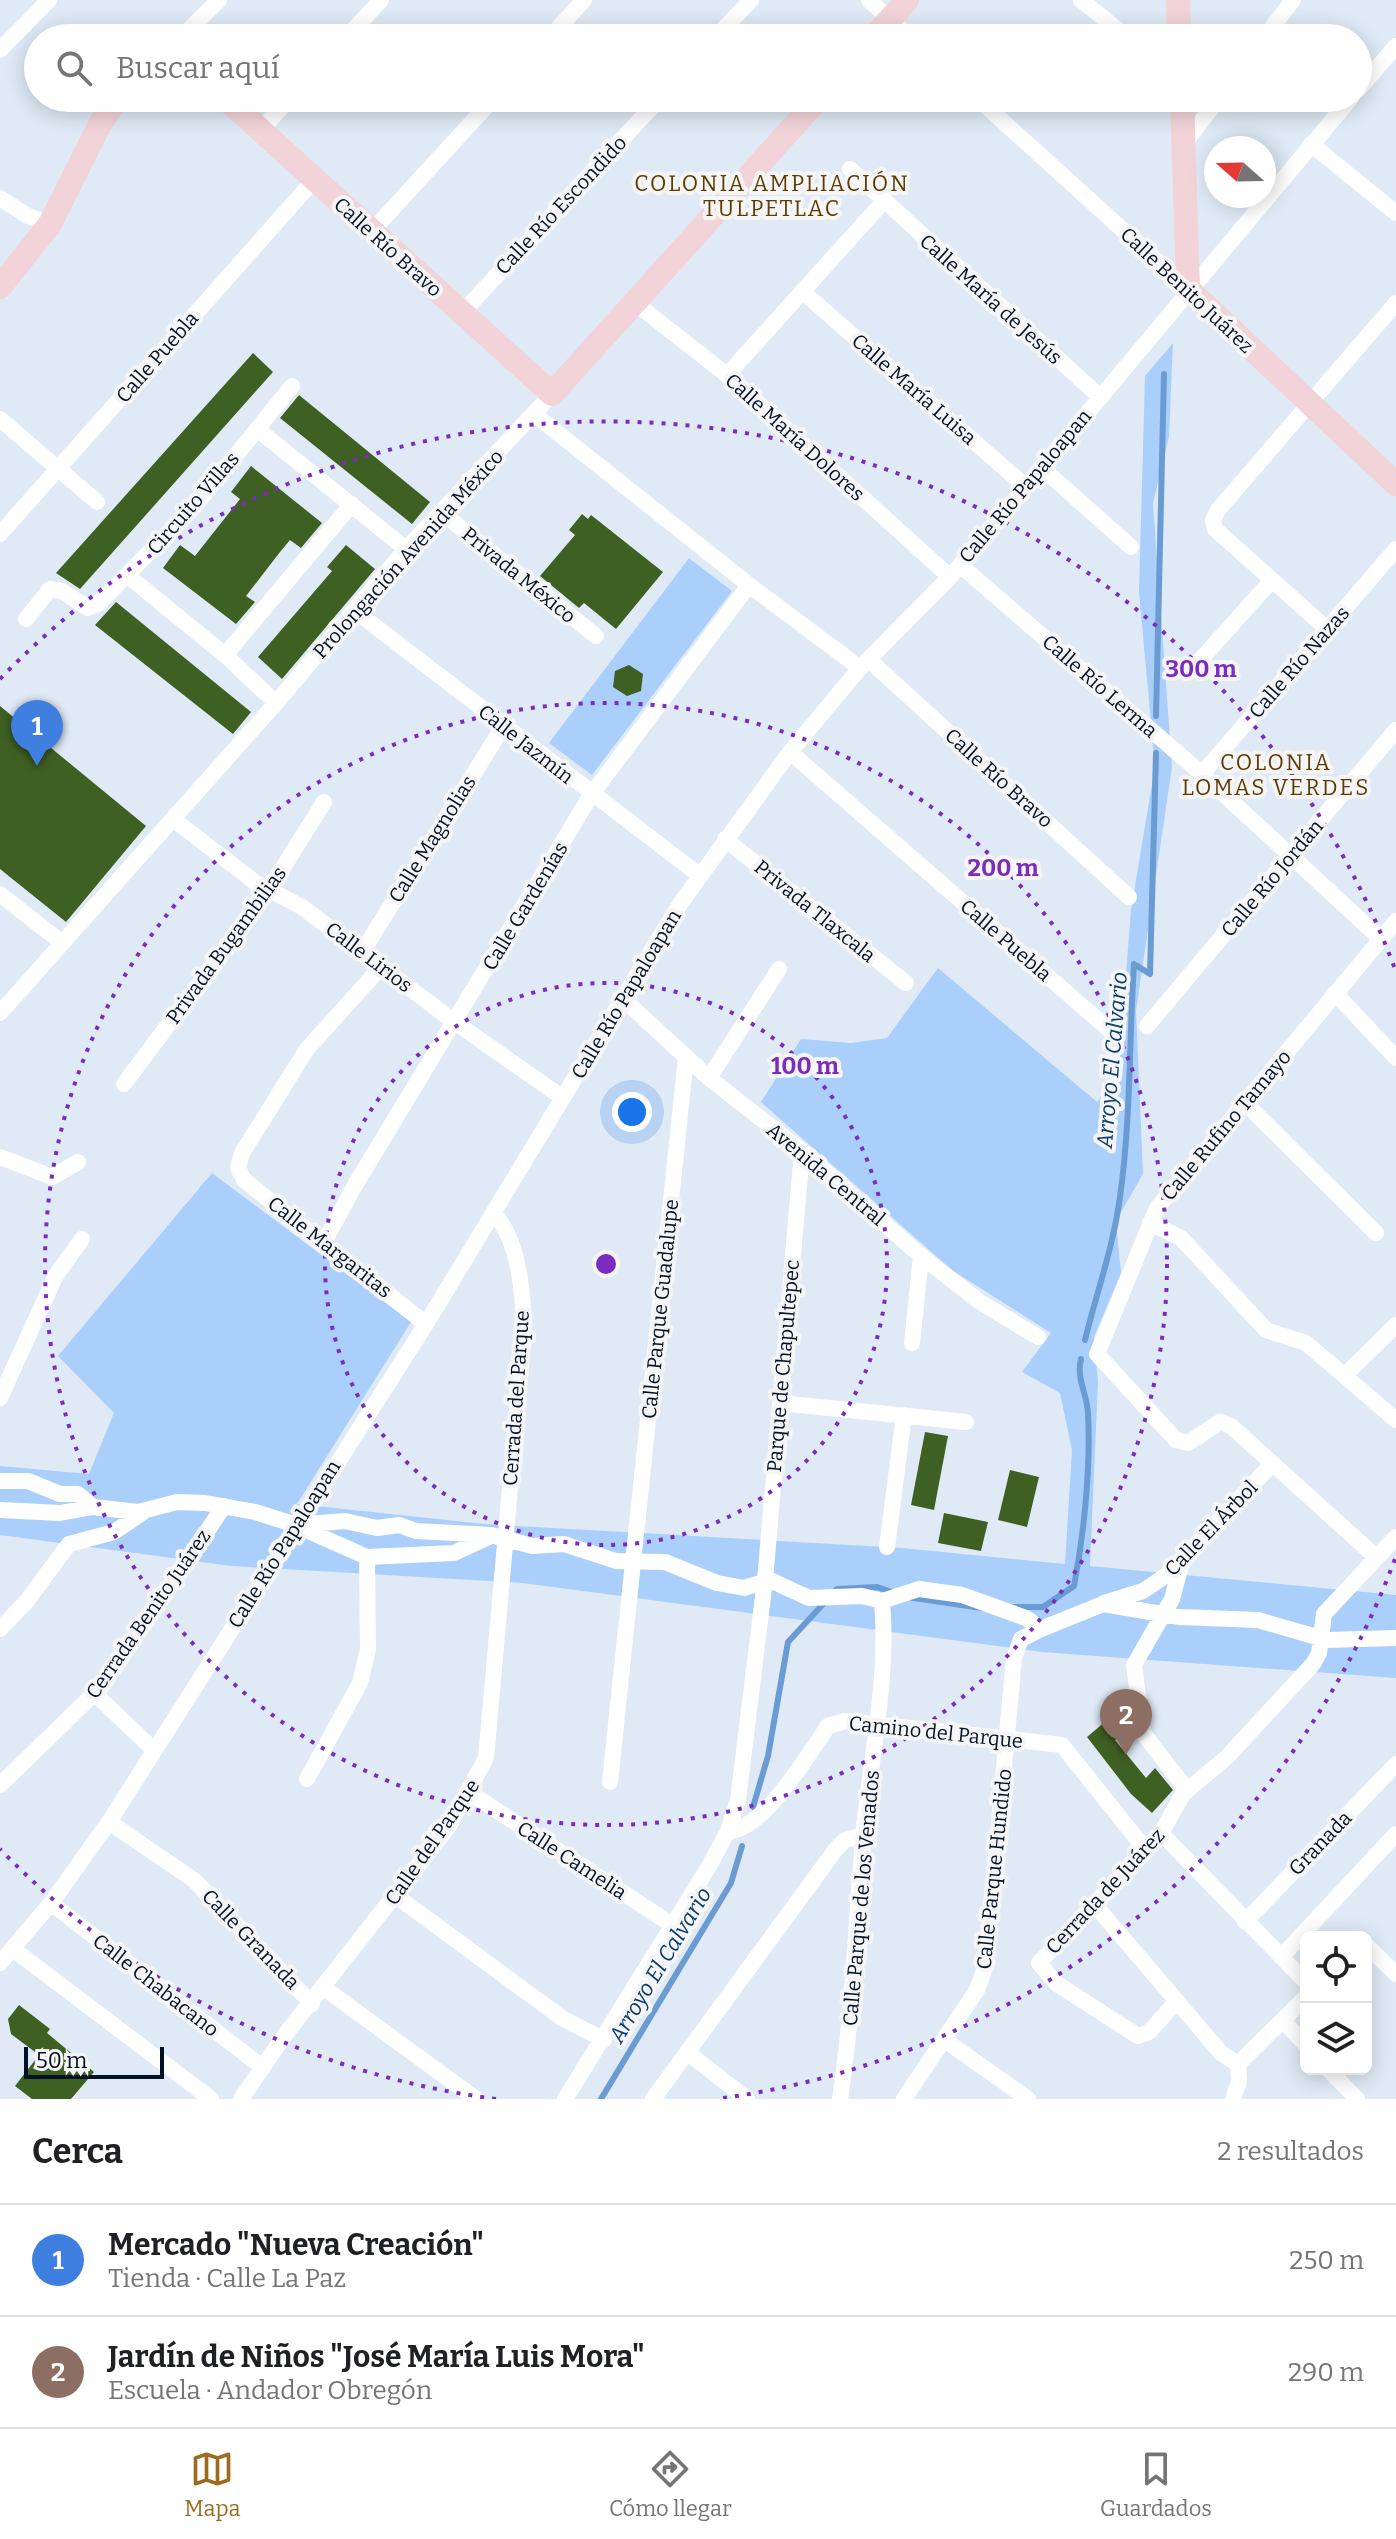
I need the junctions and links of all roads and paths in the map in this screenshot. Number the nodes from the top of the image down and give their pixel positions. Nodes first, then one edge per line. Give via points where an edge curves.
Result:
1 (49, 0) edge
2 (219, 0) edge
3 (381, 0) edge
4 (584, 0) edge
5 (751, 0) edge
6 (869, 0) edge
7 (907, 0) edge
8 (1081, 0) edge
9 (1178, 0) edge
10 (1293, 0) edge
11 (890, 19) junction
12 (25, 24) edge
13 (195, 24) edge
14 (359, 24) edge
15 (562, 24) edge
16 (728, 24) edge
17 (886, 24) edge
18 (896, 24) edge
19 (1111, 24) edge
20 (1179, 24) edge
21 (1275, 24) edge
22 (24, 26) edge
23 (1396, 46) edge
24 (0, 50) edge
25 (1372, 74) edge
26 (109, 112) edge
27 (240, 112) edge
28 (277, 112) edge
29 (481, 112) edge
30 (647, 112) edge
31 (806, 112) edge
32 (992, 112) edge
33 (1183, 112) edge
34 (1208, 112) edge
35 (1339, 112) edge
36 (260, 131) junction
37 (1185, 143) junction
38 (1311, 144) junction
39 (850, 169) dead end
40 (314, 180) junction
41 (0, 198) edge
42 (884, 201) junction
43 (1396, 213) edge
44 (50, 224) junction
45 (372, 231) junction
46 (0, 287) edge
47 (1188, 289) junction
48 (803, 292) junction
49 (635, 303) junction
50 (1396, 303) edge
51 (462, 313) junction
52 (727, 375) junction
53 (292, 386) dead end
54 (552, 394) junction
55 (1099, 396) junction
56 (1308, 405) junction
57 (534, 414) junction
58 (0, 419) edge
59 (257, 429) junction
60 (1041, 467) junction
61 (57, 471) junction
62 (1396, 484) edge
63 (1025, 486) junction
64 (97, 502) dead end
65 (352, 504) junction
66 (442, 513) junction
67 (0, 534) edge
68 (401, 545) junction
69 (1131, 547) dead end
70 (1396, 549) edge
71 (955, 571) junction
72 (128, 576) junction
73 (1272, 580) junction
74 (749, 585) junction
75 (354, 610) junction
76 (26, 619) dead end
77 (1327, 629) junction
78 (596, 636) dead end
79 (225, 655) junction
80 (865, 664) junction
81 (1194, 667) dead end
82 (276, 703) junction
83 (503, 727) junction
84 (1396, 730) edge
85 (790, 752) junction
86 (1202, 774) junction
87 (591, 795) junction
88 (324, 802) dead end
89 (173, 819) junction
90 (725, 839) junction
91 (1290, 856) junction
92 (699, 875) junction
93 (269, 890) junction
94 (0, 894) edge
95 (1129, 897) dead end
96 (1396, 921) edge
97 (1381, 939) junction
98 (61, 942) junction
99 (362, 952) junction
100 (381, 967) junction
101 (779, 969) dead end
102 (906, 983) dead end
103 (1335, 993) junction
104 (623, 999) junction
105 (0, 1013) edge
106 (456, 1023) junction
107 (1147, 1026) dead end
108 (1113, 1033) dead end
109 (686, 1057) junction
110 (1396, 1058) edge
111 (709, 1078) junction
112 (124, 1084) dead end
113 (563, 1098) junction
114 (1245, 1103) junction
115 (802, 1151) junction
116 (0, 1157) edge
117 (78, 1162) dead end
118 (494, 1214) junction
119 (1150, 1223) junction
120 (1376, 1233) dead end
121 (82, 1239) dead end
122 (324, 1242) junction
123 (921, 1256) junction
124 (426, 1324) junction
125 (1396, 1325) edge
126 (1038, 1337) dead end
127 (912, 1343) dead end
128 (1346, 1374) junction
129 (0, 1398) edge
130 (780, 1403) junction
131 (904, 1415) junction
132 (1396, 1420) edge
133 (966, 1422) dead end
134 (1272, 1464) junction
135 (0, 1481) edge
136 (224, 1506) junction
137 (93, 1507) junction
138 (0, 1510) edge
139 (145, 1511) junction
140 (296, 1525) junction
141 (1396, 1537) edge
142 (499, 1538) junction
143 (887, 1547) dead end
144 (367, 1557) junction
145 (1376, 1557) junction
146 (634, 1560) junction
147 (1182, 1562) junction
148 (765, 1580) junction
149 (882, 1601) junction
150 (1103, 1604) junction
151 (1164, 1615) junction
152 (0, 1629) edge
153 (1041, 1629) junction
154 (1320, 1638) junction
155 (1396, 1638) edge
156 (95, 1694) junction
157 (877, 1724) junction
158 (1007, 1739) junction
159 (154, 1750) junction
160 (1396, 1764) edge
161 (307, 1779) dead end
162 (610, 1782) dead end
163 (0, 1785) edge
164 (1187, 1790) junction
165 (470, 1793) junction
166 (109, 1822) junction
167 (728, 1831) junction
168 (1161, 1833) junction
169 (1396, 1834) edge
170 (864, 1835) junction
171 (1145, 1849) junction
172 (396, 1896) junction
173 (51, 1903) junction
174 (1094, 1904) junction
175 (1245, 1922) junction
176 (674, 1926) junction
177 (13, 1949) junction
178 (1372, 1951) edge
179 (1281, 1957) junction
180 (0, 1963) edge
181 (1396, 1974) edge
182 (1300, 1976) edge
183 (324, 1988) junction
184 (1176, 2002) junction
185 (1300, 2003) edge
186 (312, 2004) junction
187 (1283, 2021) junction
188 (1300, 2039) edge
189 (604, 2040) junction
190 (946, 2041) junction
191 (687, 2052) junction
192 (1238, 2064) junction
193 (262, 2067) junction
194 (1334, 2075) edge
195 (249, 2096) edge
196 (211, 2099) edge
197 (476, 2099) edge
198 (565, 2099) edge
199 (653, 2099) edge
200 (747, 2099) edge
201 (840, 2099) edge
202 (904, 2099) edge
203 (1028, 2099) edge
204 (1233, 2099) edge
205 (1357, 2099) edge

1 - 12 street
2 - 13 street
3 - 14 street
4 - 15 street
5 - 16 street
6 - 11 street
7 - 11 street
8 - 19 street
9 - 20 street
10 - 21 street
11 - 17 street
11 - 18 street
22 - 24 street
23 - 25 street
26 - 44 street
27 - 36 street, Calle Río Bravo
28 - 36 street
29 - 45 street
30 - 51 street, Calle Río Escondido
31 - 49 street, Prolongación Avenida México
32 - 47 street, Calle Benito Juárez
33 - 37 street
34 - 37 street
35 - 38 street, Calle Río Papaloapan
36 - 40 street, Calle Río Bravo
37 - 47 street
38 - 43 street
38 - 47 street, Calle Río Papaloapan
39 - 42 street, Calle María de Jesús
40 - 45 street, Calle Río Bravo
40 - 61 street, Calle Puebla
41 - 44 street
42 - 48 street
42 - 55 street, Calle María de Jesús
44 - 46 street
45 - 51 street, Calle Río Bravo
47 - 55 street, Calle Río Papaloapan
47 - 56 street, Calle Benito Juárez
48 - 52 street
48 - 63 street, Calle María Luisa
49 - 52 street, Calle María Dolores
49 - 54 street, Prolongación Avenida México
50 - 56 street
51 - 54 street, Calle Río Bravo
52 - 71 street, Calle María Dolores
53 - 59 street, Circuito Villas
54 - 57 street, Prolongación Avenida México
55 - 60 street, Calle Río Papaloapan
56 - 62 street, Calle Benito Juárez
56 - 73 street via 1213,520 1215,529
57 - 66 street, Prolongación Avenida México
57 - 74 street, Calle Río Bravo
58 - 61 street
59 - 65 street
59 - 72 street, Circuito Villas via 194,507
60 - 63 street, Calle Río Papaloapan
60 - 69 street
61 - 64 street
61 - 67 street, Calle Puebla
63 - 71 street, Calle Río Papaloapan
65 - 68 street
65 - 79 street
66 - 68 street, Prolongación Avenida México
66 - 78 street, Privada México
68 - 75 street, Prolongación Avenida México
70 - 77 street, Calle Río Nazas
71 - 80 street, Calle Río Papaloapan
71 - 86 street, Calle Río Lerma
72 - 76 street, Circuito Villas via 92,608 50,589
72 - 79 street
73 - 77 street
73 - 81 street
74 - 80 street, Calle Río Bravo
74 - 87 street, Calle Gardenías
75 - 82 street, Prolongación Avenida México
75 - 83 street, Calle Jazmín
77 - 86 street, Calle Río Nazas
79 - 82 street
80 - 85 street, Calle Río Papaloapan
80 - 95 street, Calle Río Bravo
82 - 89 street, Prolongación Avenida México
83 - 87 street, Calle Jazmín
83 - 99 street, Calle Magnolias
84 - 91 street, Calle Río Jordán
85 - 90 street, Calle Río Papaloapan
85 - 108 street, Calle Puebla
86 - 91 street, Calle Río Lerma
87 - 92 street, Calle Jazmín
87 - 106 street, Calle Gardenías
88 - 93 street, Privada Bugambilias
89 - 93 street, Calle Lirios
89 - 98 street, Prolongación Avenida México
90 - 92 street, Calle Río Papaloapan
90 - 102 street, Privada Tlaxcala
91 - 97 street, Calle Río Lerma
91 - 107 street, Calle Río Jordán
92 - 104 street, Calle Río Papaloapan
93 - 99 street, Calle Lirios via 302,907
93 - 112 street, Privada Bugambilias
94 - 98 street
96 - 97 street, Calle Rufino Tamayo
97 - 103 street, Calle Rufino Tamayo
98 - 105 street, Prolongación Avenida México
99 - 100 street, Calle Lirios
100 - 106 street, Calle Lirios
100 - 122 street, Calle Margaritas via 307,1049 242,1153 238,1168 244,1180
101 - 111 street
103 - 110 street
103 - 114 street, Calle Rufino Tamayo
104 - 109 street, Avenida Central
104 - 113 street, Calle Río Papaloapan
106 - 113 street, Calle Lirios
106 - 122 street, Calle Gardenías
109 - 111 street, Avenida Central
109 - 146 street, Calle Parque Guadalupe
111 - 115 street, Avenida Central
113 - 118 street, Calle Río Papaloapan
114 - 119 street, Calle Rufino Tamayo
114 - 120 street
115 - 123 street, Avenida Central
115 - 130 street, Parque de Chapultepec
116 - 117 street via 52,1177
118 - 124 street, Calle Río Papaloapan
118 - 142 street, Cerrada del Parque via 517,1270 524,1331
119 - 128 street via 1181,1238 1266,1330 1300,1339
119 - 134 street, Calle Rufino Tamayo via 1097,1354 1180,1442 1188,1443 1220,1422
121 - 129 street via 56,1275
122 - 124 street, Calle Margaritas
123 - 126 street, Avenida Central via 980,1302
123 - 127 street
124 - 140 street, Calle Río Papaloapan
125 - 128 street
128 - 132 street
130 - 131 street
130 - 148 street, Parque de Chapultepec
131 - 133 street
131 - 143 street
134 - 145 street
134 - 147 street, Calle El Árbol
135 - 137 street via 28,1481 60,1494 78,1494
136 - 139 street via 177,1502
136 - 140 street
136 - 156 street, Cerrada Benito Juárez
137 - 138 street via 60,1513
137 - 139 street
139 - 152 street via 114,1532 69,1544
140 - 142 street via 345,1521
140 - 144 street
140 - 159 street, Calle Río Papaloapan
141 - 145 street
142 - 144 street via 454,1553
142 - 146 street via 532,1546 564,1544 616,1561
142 - 165 street, Calle del Parque via 490,1742
144 - 161 street via 368,1649 360,1683
145 - 154 street via 1327,1609
146 - 148 street via 665,1562 744,1588
146 - 162 street, Calle Parque Guadalupe
147 - 150 street, Calle El Árbol via 1156,1584
147 - 151 street
148 - 149 street via 809,1598 862,1596
148 - 167 street, Parque de Chapultepec via 744,1773
149 - 153 street via 919,1589 950,1593 989,1602
149 - 157 street, Calle Parque de los Venados
150 - 151 street
150 - 153 street, Calle El Árbol
151 - 154 street via 1258,1620
151 - 164 street via 1135,1659 1139,1721
153 - 158 street, Calle Parque Hundido via 1021,1639 1016,1649
154 - 155 street
154 - 164 street, Cerrada de Juárez via 1317,1659 1290,1690 1227,1757
156 - 159 street
156 - 163 street, Cerrada Benito Juárez
157 - 158 street, Camino del Parque
157 - 167 street, Camino del Parque via 845,1721 828,1726 763,1814 745,1828
157 - 170 street, Calle Parque de los Venados
158 - 171 street, Camino del Parque via 1067,1749
158 - 190 street, Calle Parque Hundido via 986,1965
159 - 166 street, Calle Río Papaloapan
160 - 175 street, Granada
164 - 168 street, Cerrada de Juárez
165 - 172 street, Calle del Parque
165 - 176 street, Calle Camelia
166 - 173 street, Calle Río Papaloapan
166 - 186 street, Calle Granada via 194,1880
167 - 176 street, Parque de Chapultepec
168 - 171 street, Cerrada de Juárez
168 - 175 street
169 - 179 street
170 - 191 street via 845,1840 836,1849
170 - 201 street, Calle Parque de los Venados
171 - 174 street, Cerrada de Juárez
172 - 183 street, Calle del Parque
172 - 189 street via 562,2018
173 - 177 street, Calle Río Papaloapan
173 - 193 street, Calle Chabacano
174 - 184 street
174 - 184 street, Cerrada de Juárez via 1039,1963 1057,1984 1141,2036
175 - 179 street
176 - 189 street, Parque de Chapultepec
177 - 180 street, Calle Río Papaloapan
177 - 196 street
178 - 181 street
179 - 182 street
183 - 186 street, Calle del Parque
183 - 197 street, Calle Granada
184 - 192 street via 1221,2053
185 - 187 street
186 - 193 street, Calle del Parque
187 - 188 street
187 - 192 street
189 - 198 street, Parque de Chapultepec
190 - 202 street, Calle Parque Hundido
190 - 203 street
191 - 199 street
191 - 200 street
192 - 204 street
193 - 195 street, Calle del Parque
194 - 205 street

